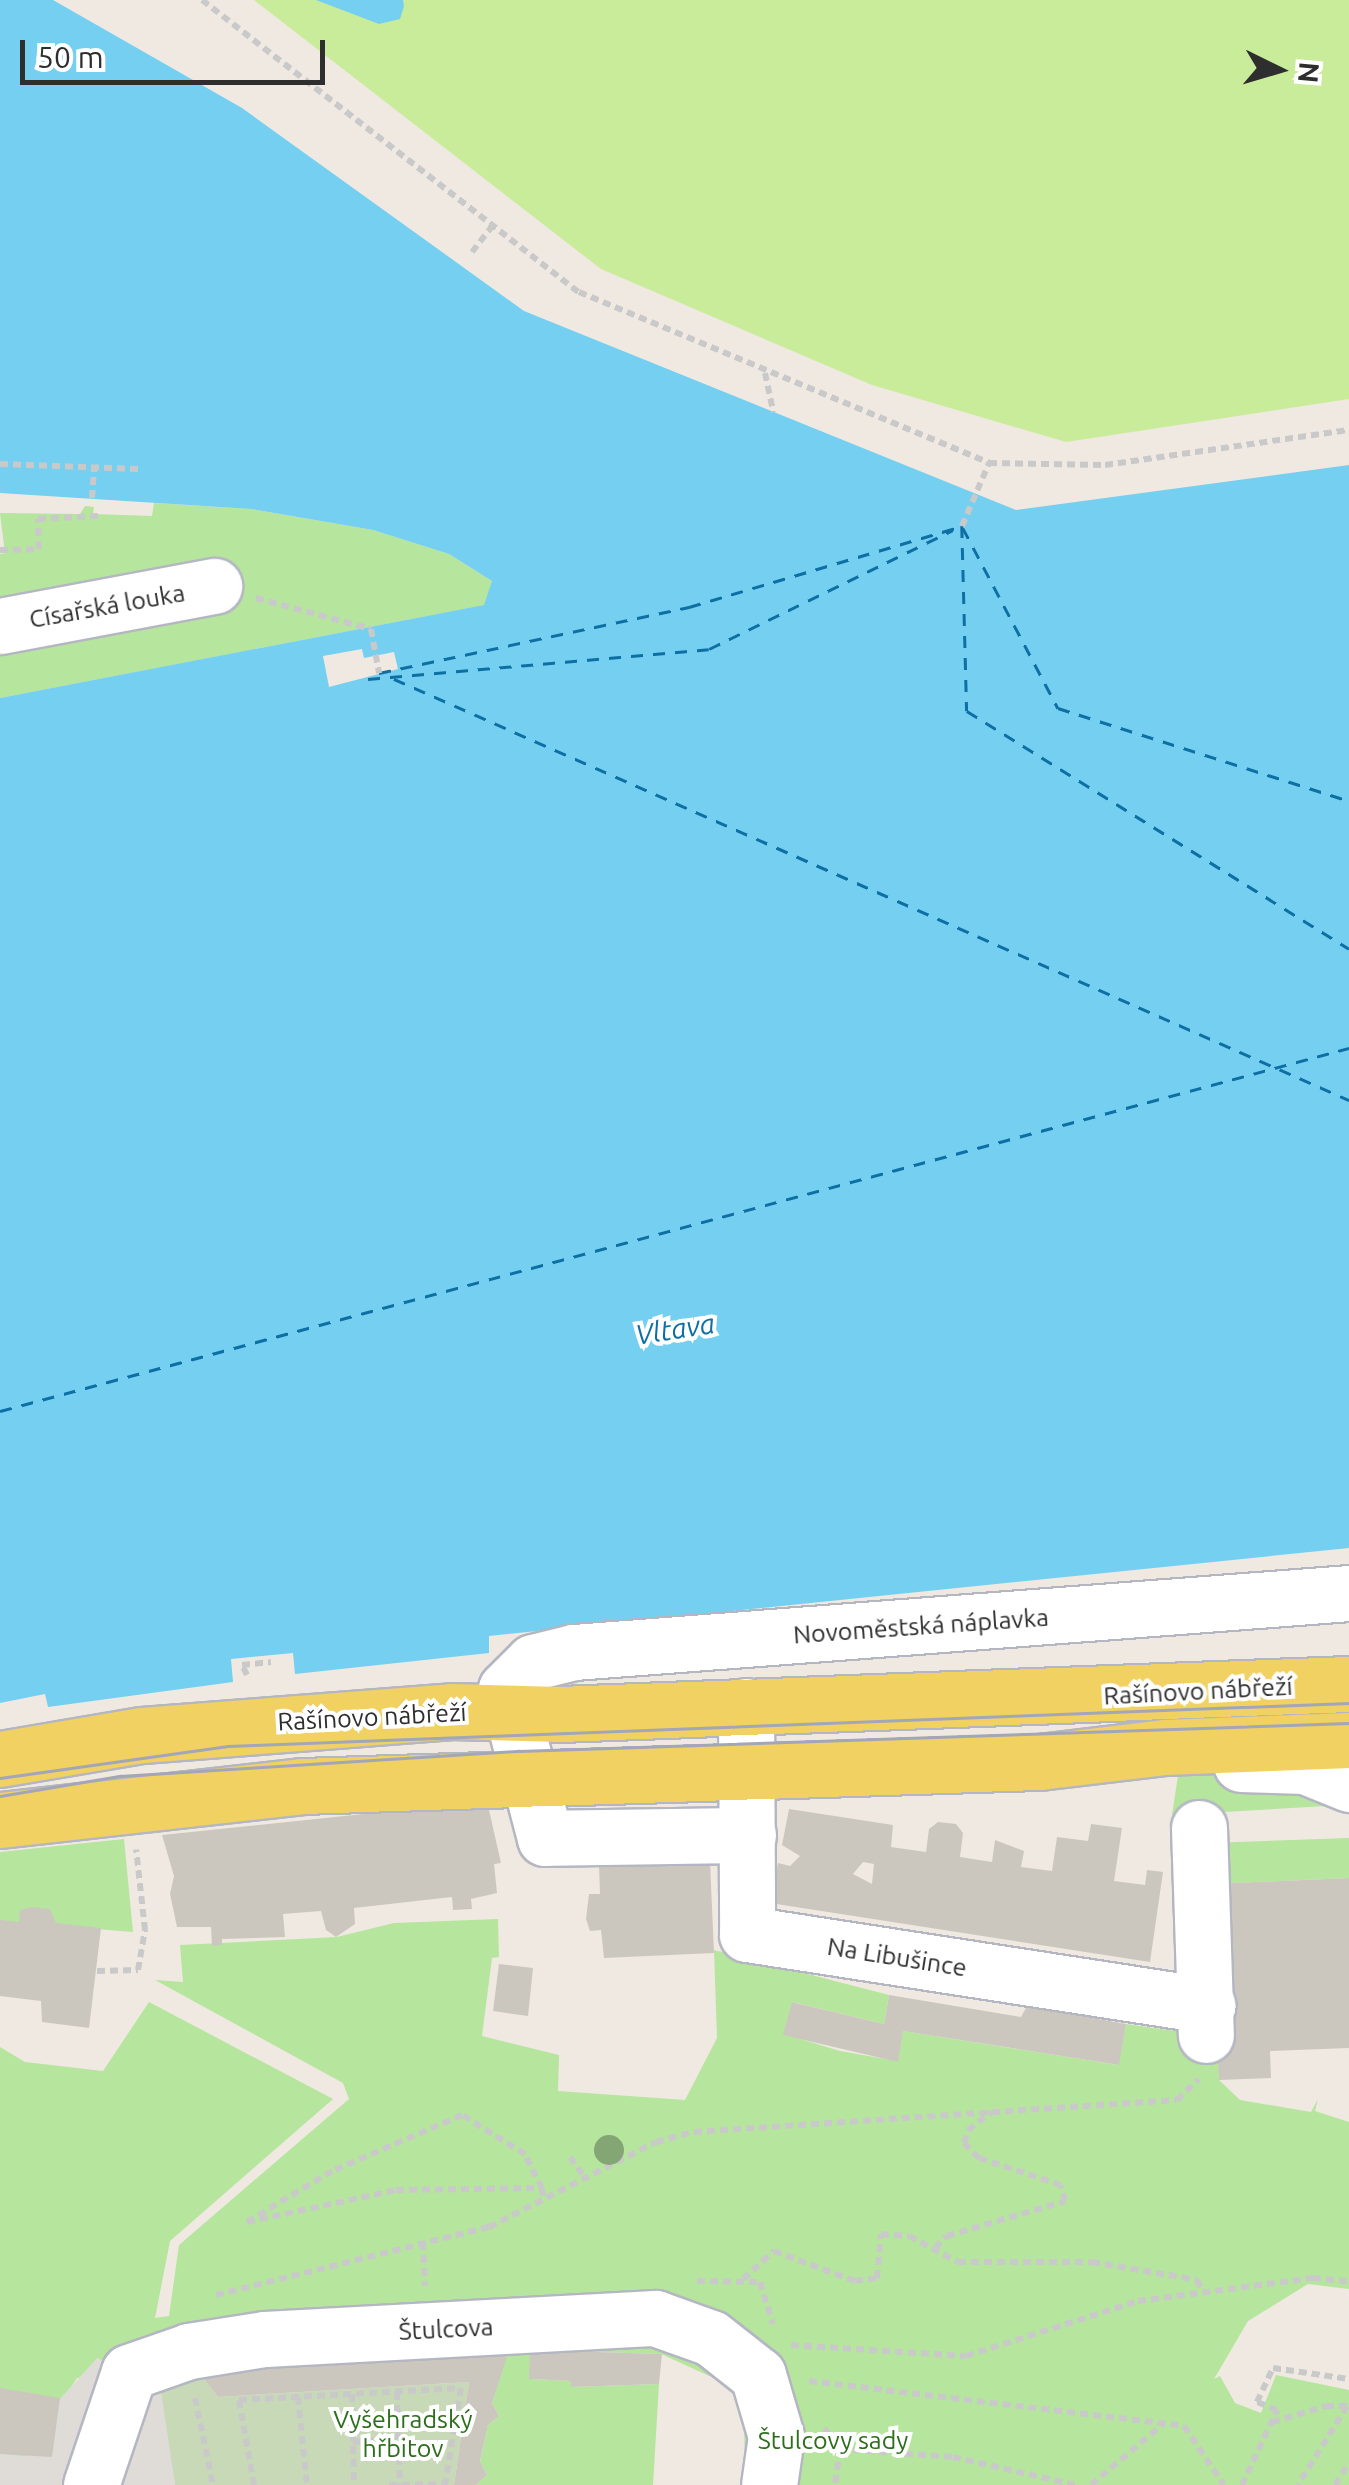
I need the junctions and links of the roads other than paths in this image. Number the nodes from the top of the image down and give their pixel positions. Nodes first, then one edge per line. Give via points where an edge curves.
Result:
1 (214, 586) road end
2 (0, 626) edge
3 (1349, 1592) edge
4 (1349, 1684) edge
5 (746, 1706) junction
6 (515, 1732) junction
7 (1349, 1740) edge
8 (1112, 1758) junction
9 (0, 1759) edge
10 (749, 1772) junction
11 (1349, 1784) edge
12 (0, 1820) edge
13 (1198, 1828) dead end
14 (748, 1836) junction
15 (91, 2485) edge
16 (769, 2485) edge

1 - 2 street, Císařská louka
3 - 6 street, Novoměstská náplavka via 574,1652 533,1662
4 - 5 main road, Rašínovo nábřeží
5 - 6 main road, Rašínovo nábřeží
5 - 10 street
6 - 9 main road, Rašínovo nábřeží via 306,1720 74,1744
6 - 10 main road, Rašínovo nábřeží
6 - 12 main road, Rašínovo nábřeží via 302,1786
6 - 14 street via 545,1838
7 - 8 main road, Rašínovo nábřeží via 1166,1747
8 - 10 main road, Rašínovo nábřeží
8 - 11 street, Rašínovo nábřeží via 1166,1766 1305,1766
10 - 14 street, Na Libušince
13 - 14 street, Na Libušince via 1206,2020 747,1934
15 - 16 street, Štulcova via 129,2372 189,2351 265,2339 655,2318 710,2338 758,2374 776,2436

